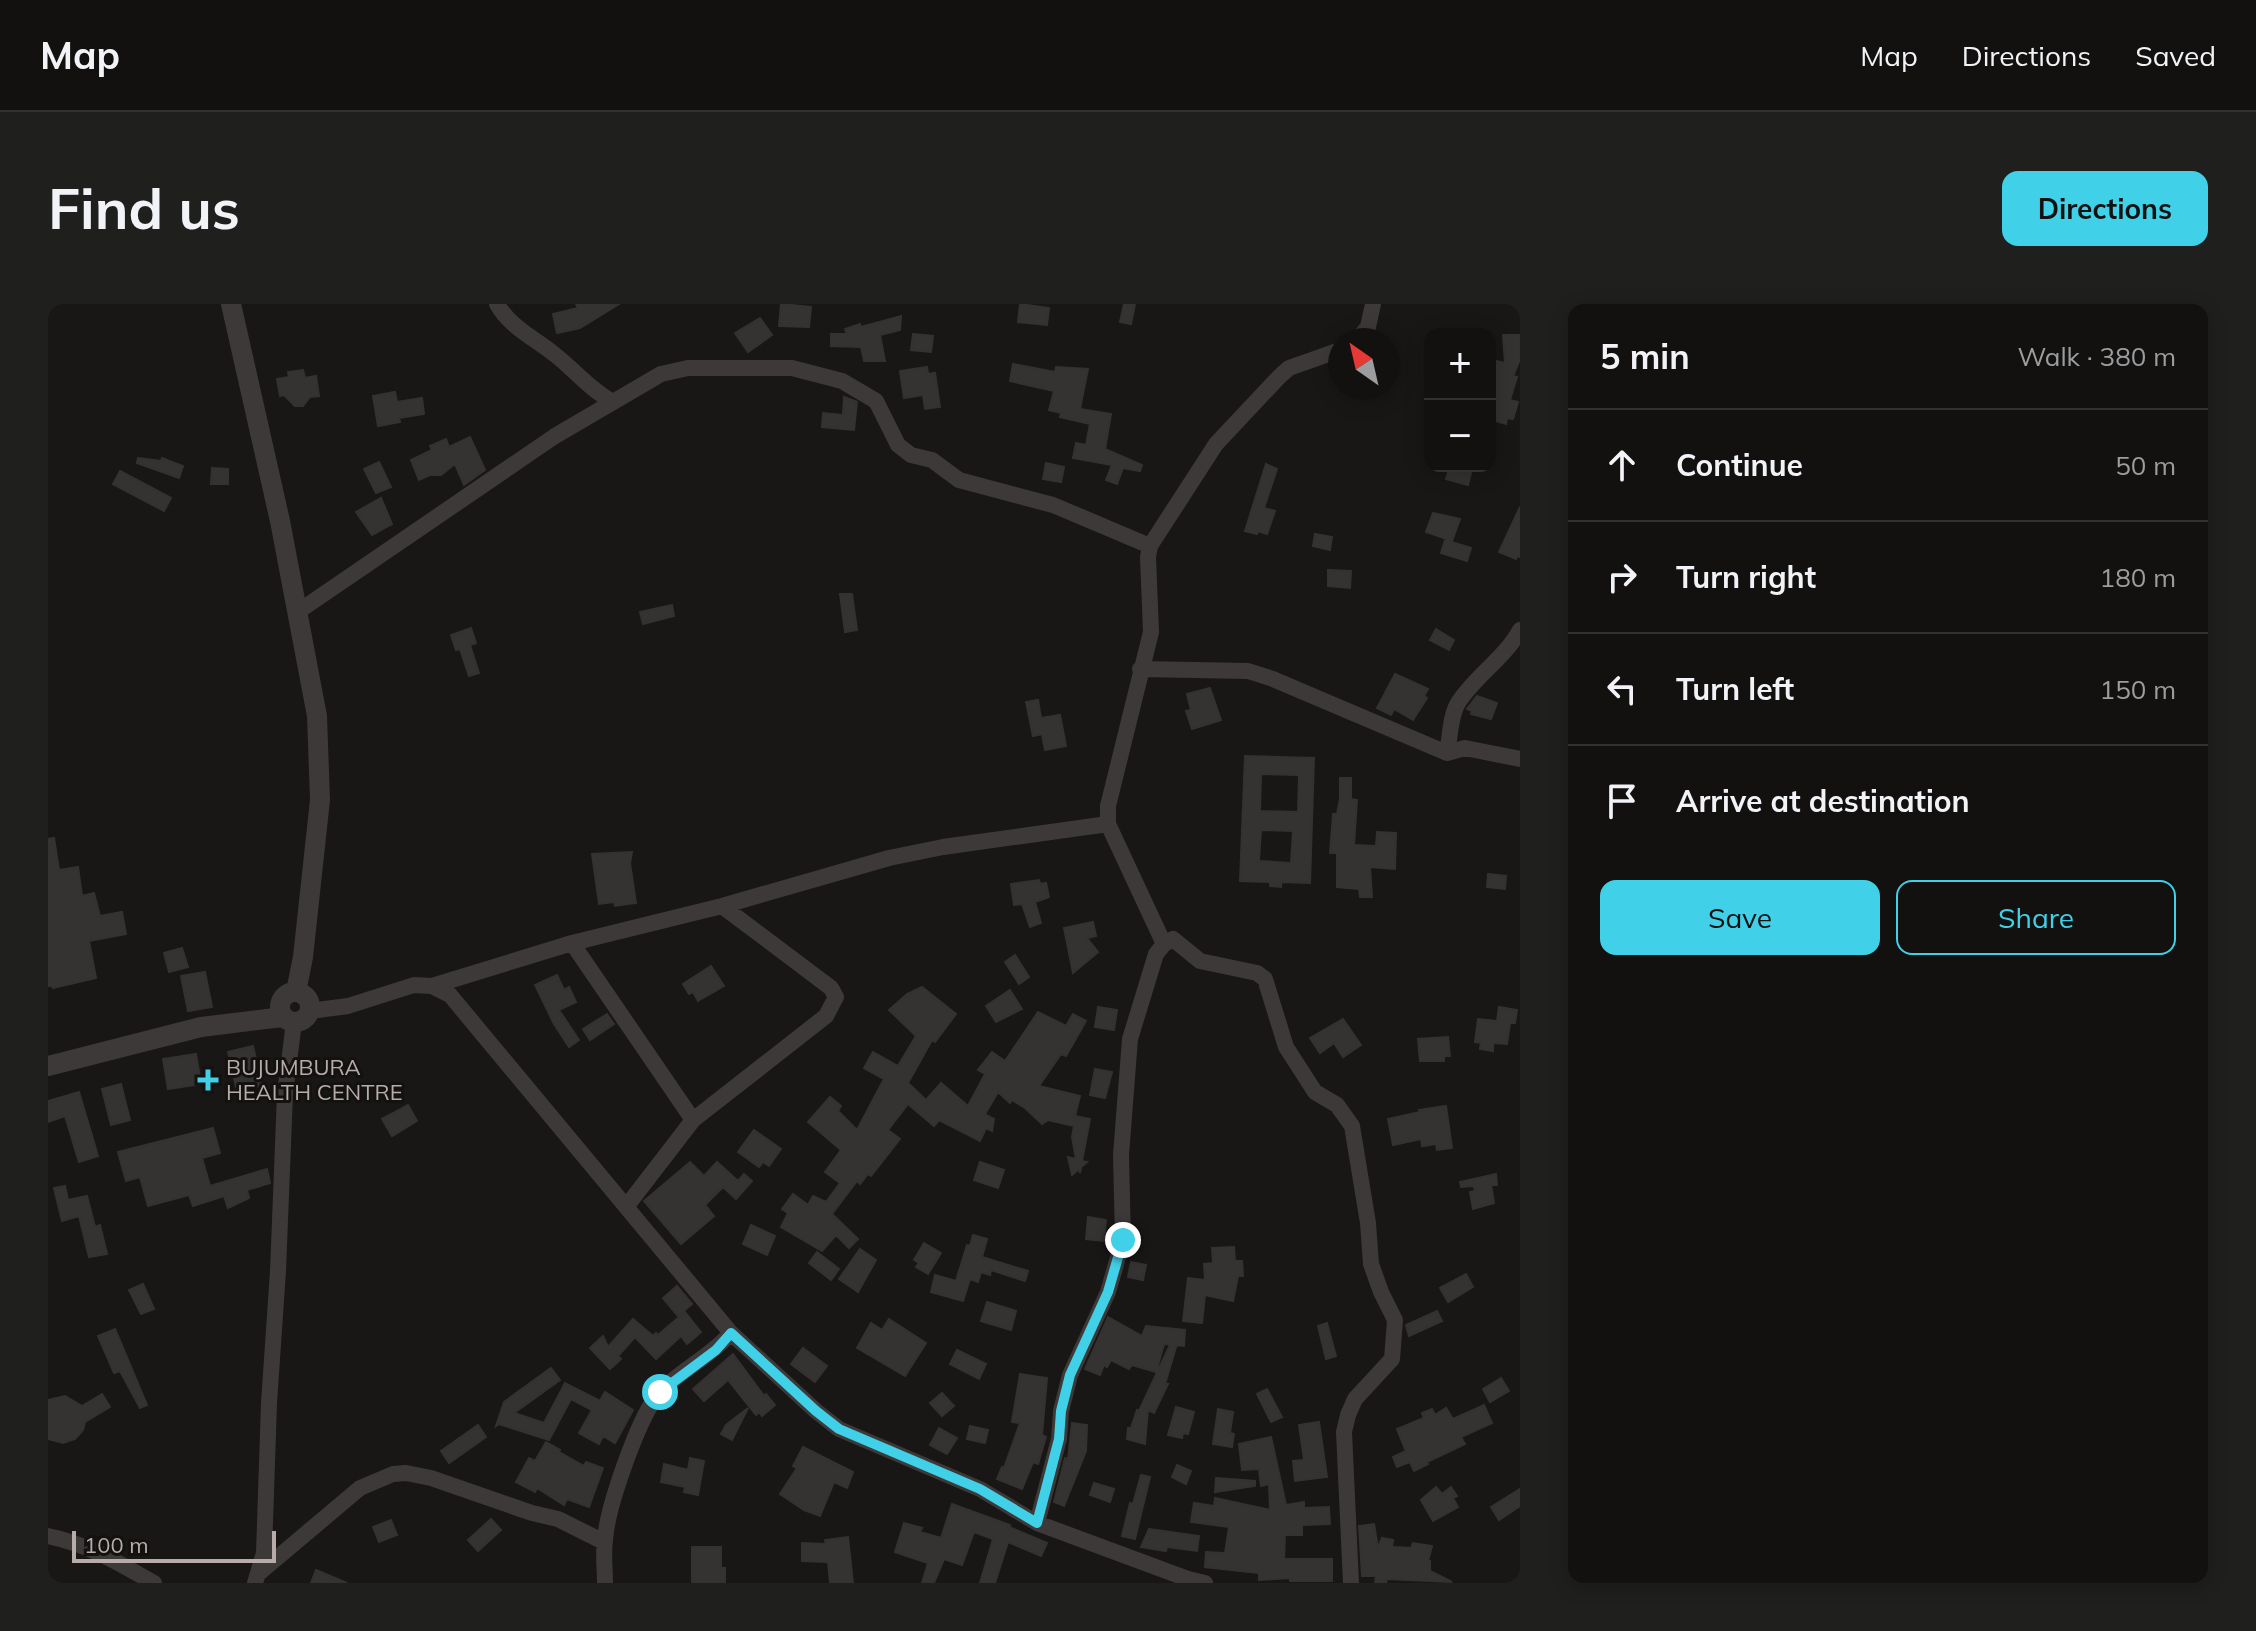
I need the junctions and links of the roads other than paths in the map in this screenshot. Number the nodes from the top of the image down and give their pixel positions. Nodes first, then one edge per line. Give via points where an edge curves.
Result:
1 (231, 304) edge
2 (497, 304) edge
3 (1375, 305) edge
4 (1367, 328) edge
5 (1328, 354) edge
6 (613, 402) junction
7 (1150, 546) junction
8 (299, 611) junction
9 (1520, 630) edge
10 (1140, 669) junction
11 (1447, 753) junction
12 (1520, 759) edge
13 (1108, 824) junction
14 (722, 906) junction
15 (572, 943) junction
16 (1164, 944) junction
17 (432, 986) junction
18 (296, 1017) junction
19 (48, 1066) edge
20 (693, 1120) junction
21 (626, 1207) junction
22 (731, 1333) junction
23 (1037, 1523) junction
24 (48, 1536) edge
25 (604, 1542) junction
26 (256, 1578) edge
27 (154, 1583) edge
28 (605, 1583) edge
29 (1205, 1583) edge
30 (1351, 1583) edge

1 - 8 street
2 - 6 street via 520,330
3 - 4 street
5 - 7 street via 1289,368 1216,444
6 - 7 street via 661,374 688,368 792,368 842,381 876,401 898,445 911,455 932,460 959,480 1053,505
6 - 8 street
7 - 10 street via 1151,632
8 - 18 street via 317,716 320,800 303,957 296,992 281,1000 280,1009
9 - 11 street via 1456,706
10 - 11 street via 1248,671
10 - 13 street
11 - 12 street via 1465,748
13 - 14 street via 889,858
13 - 16 street
14 - 15 street
14 - 20 street via 836,997 826,1016
15 - 17 street
15 - 20 street
16 - 23 street via 1156,954 1130,1039 1121,1155 1123,1240 1108,1292 1070,1375
16 - 30 street via 1173,939 1200,961 1265,979 1286,1047 1315,1092 1337,1105 1352,1126 1371,1264 1391,1306 1396,1334 1392,1359 1355,1399 1344,1432
17 - 18 street via 414,985
17 - 21 street via 450,995
18 - 19 street via 201,1027
18 - 26 street via 285,1094 264,1553
20 - 21 street
21 - 22 street
22 - 23 street via 839,1429 980,1489
22 - 25 street via 653,1401 609,1513
23 - 29 street
24 - 27 street via 79,1543
25 - 26 street via 558,1519 431,1478 393,1474 360,1488
25 - 28 street

